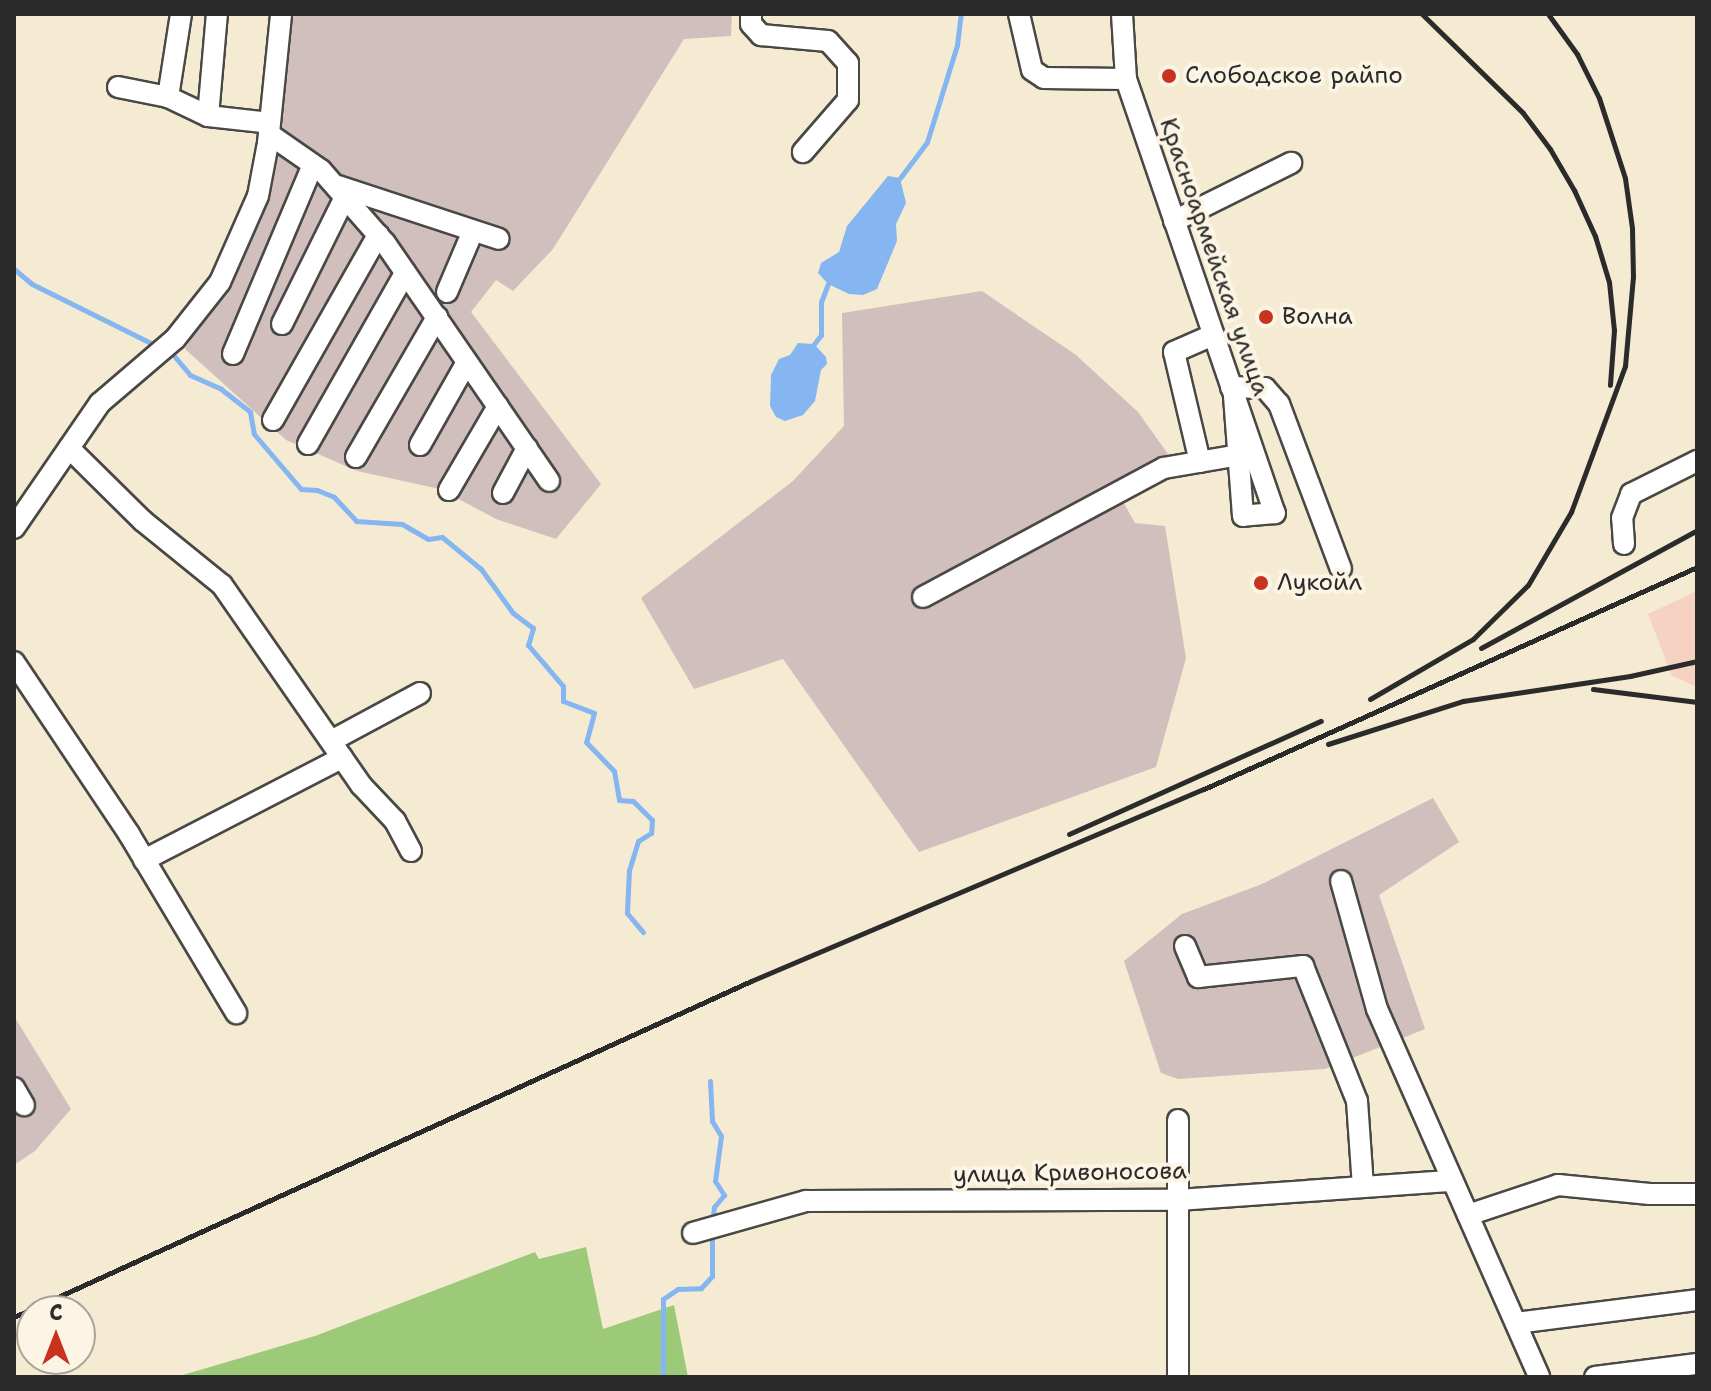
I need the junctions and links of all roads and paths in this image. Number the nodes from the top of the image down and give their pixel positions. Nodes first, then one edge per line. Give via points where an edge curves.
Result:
1 (181, 14) edge
2 (217, 14) edge
3 (281, 14) edge
4 (751, 14) edge
5 (1019, 14) edge
6 (1122, 14) edge
7 (1126, 79) junction
8 (118, 87) dead end
9 (168, 97) junction
10 (208, 116) junction
11 (269, 128) junction
12 (803, 152) dead end
13 (1291, 163) dead end
14 (313, 165) junction
15 (340, 191) junction
16 (1174, 221) junction
17 (473, 231) junction
18 (378, 235) junction
19 (499, 239) dead end
20 (405, 273) junction
21 (447, 292) dead end
22 (437, 317) junction
23 (282, 324) dead end
24 (1213, 335) junction
25 (233, 354) dead end
26 (467, 362) junction
27 (1233, 391) junction
28 (498, 406) junction
29 (273, 420) dead end
30 (308, 444) dead end
31 (420, 445) dead end
32 (69, 448) junction
33 (527, 448) junction
34 (1239, 455) junction
35 (356, 457) dead end
36 (1697, 461) edge
37 (1200, 462) junction
38 (549, 481) dead end
39 (449, 490) dead end
40 (503, 493) dead end
41 (14, 528) edge
42 (1624, 544) dead end
43 (1341, 569) dead end
44 (923, 597) dead end
45 (14, 662) edge
46 (420, 693) dead end
47 (336, 750) junction
48 (411, 851) dead end
49 (144, 860) junction
50 (1341, 881) dead end
51 (1185, 946) dead end
52 (236, 1013) dead end
53 (1178, 1120) dead end
54 (1452, 1181) junction
55 (1363, 1187) junction
56 (1697, 1194) edge
57 (1178, 1200) junction
58 (1468, 1215) junction
59 (693, 1233) dead end
60 (1697, 1300) edge
61 (1516, 1323) junction
62 (1697, 1364) edge
63 (1178, 1377) edge
64 (1539, 1377) edge
65 (1595, 1377) edge

1 - 9 street
2 - 10 street
3 - 11 street
4 - 12 street via 751,24 761,35 828,41 848,63 848,100
5 - 7 street via 1032,70 1044,78
6 - 7 street, Красноармейская улица
7 - 16 street, Красноармейская улица
8 - 9 street
9 - 10 street
10 - 11 street
11 - 14 street
11 - 32 street via 258,196 220,282 164,348 100,403
13 - 16 street
14 - 15 street
14 - 25 street
15 - 17 street
15 - 18 street
15 - 23 street
16 - 24 street, Красноармейская улица
17 - 19 street
17 - 21 street
18 - 20 street
18 - 29 street
20 - 22 street
20 - 30 street
22 - 26 street
22 - 35 street
24 - 27 street, Красноармейская улица
24 - 37 street via 1174,352
26 - 28 street
26 - 31 street
27 - 34 street
27 - 34 street, Красноармейская улица via 1275,513 1243,516
27 - 43 street via 1265,388 1279,404
28 - 33 street
28 - 39 street
32 - 41 street
32 - 47 street via 143,521 222,585
33 - 38 street
33 - 40 street
34 - 37 street
36 - 42 street via 1631,494 1622,518
37 - 44 street via 1164,468
45 - 49 street
46 - 47 street
47 - 48 street via 395,821
47 - 49 street
49 - 52 street
50 - 54 street via 1377,1009
51 - 55 street via 1198,977 1303,966 1357,1101
53 - 57 street
54 - 55 street, улица Кривоносова
54 - 58 street
55 - 57 street, улица Кривоносова
56 - 58 street via 1558,1185
57 - 59 street, улица Кривоносова via 806,1201
57 - 63 street
58 - 61 street
60 - 61 street
61 - 64 street
62 - 65 street

